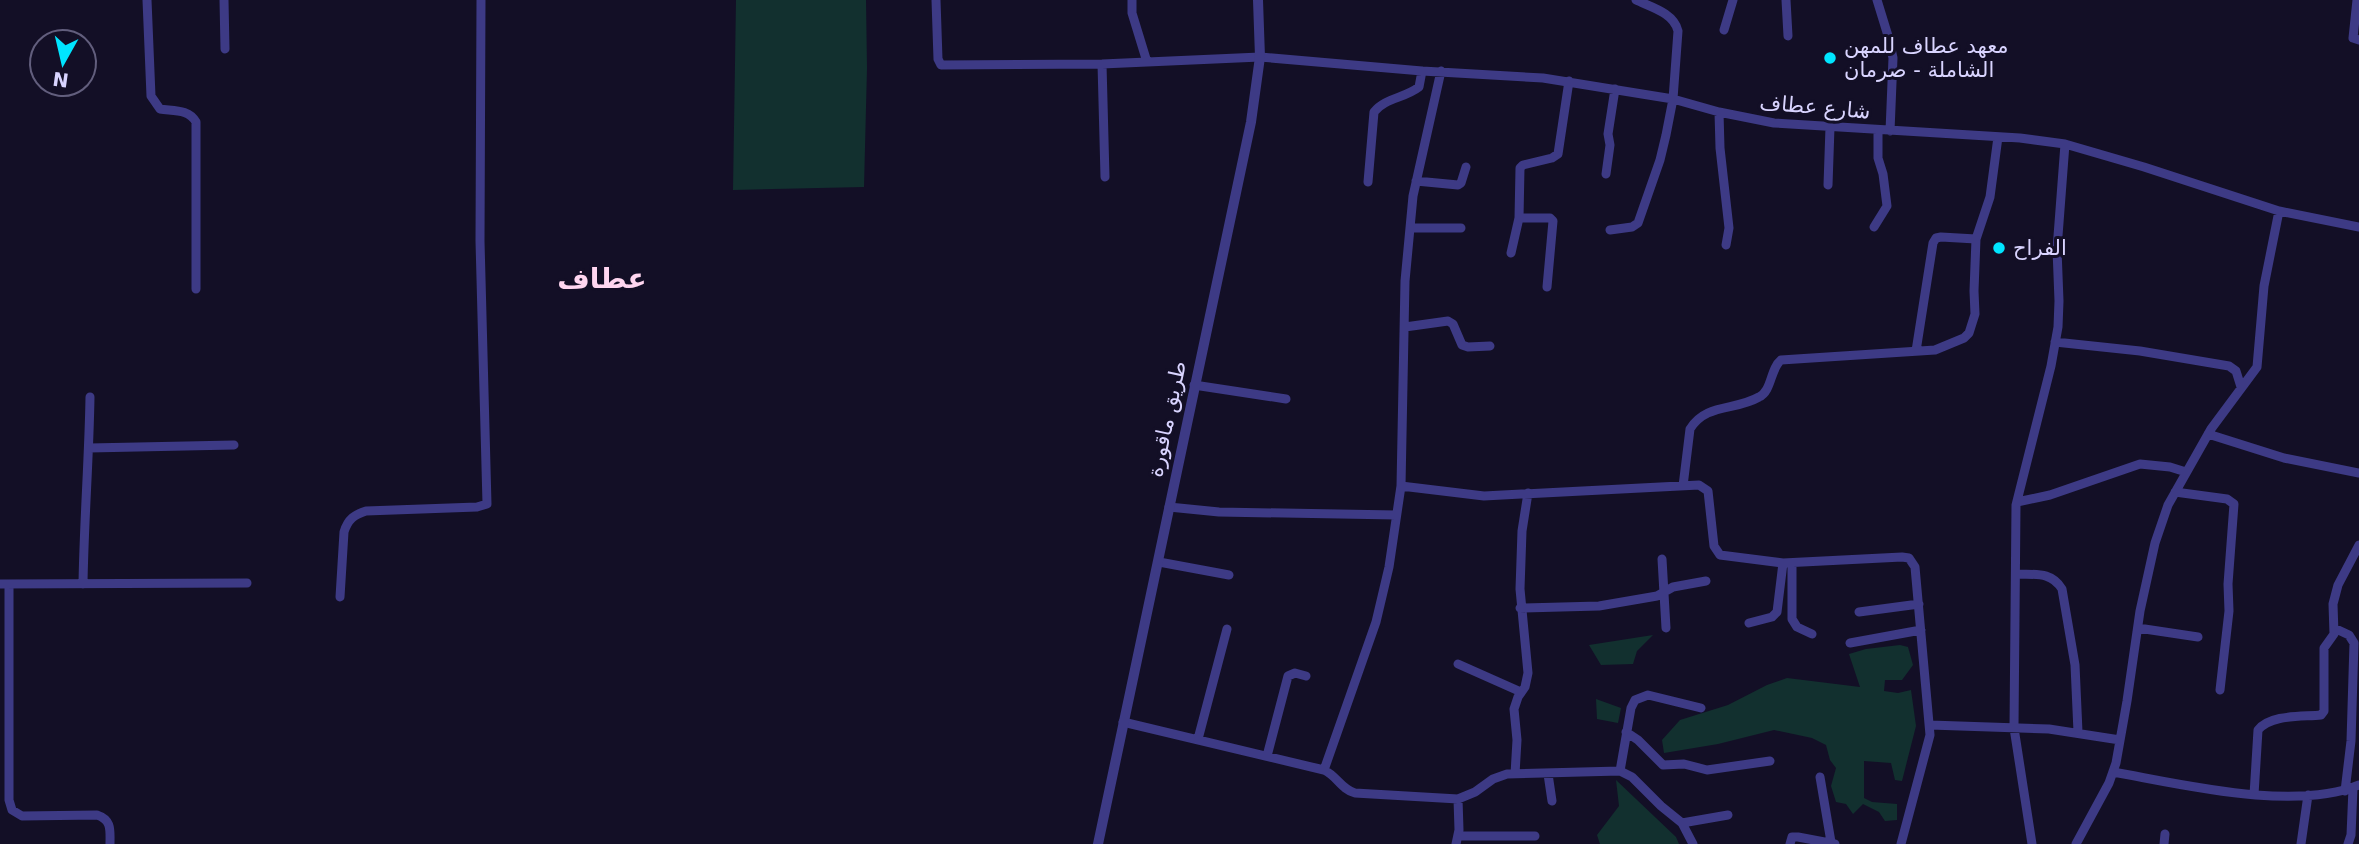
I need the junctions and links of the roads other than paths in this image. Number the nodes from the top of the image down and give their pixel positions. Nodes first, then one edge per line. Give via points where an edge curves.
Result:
1 (147, 0) edge
2 (224, 0) edge
3 (481, 0) edge
4 (936, 0) edge
5 (1132, 0) edge
6 (1258, 0) edge
7 (1636, 0) edge
8 (1734, 0) edge
9 (1786, 0) edge
10 (1877, 0) edge
11 (2357, 0) edge
12 (1724, 30) dead end
13 (1788, 36) dead end
14 (2359, 40) edge
15 (225, 49) dead end
16 (1260, 57) junction
17 (1147, 62) junction
18 (1102, 64) junction
19 (1422, 71) junction
20 (1441, 71) junction
21 (1569, 81) junction
22 (1615, 89) junction
23 (1673, 99) junction
24 (1719, 112) junction
25 (1830, 127) junction
26 (1878, 130) junction
27 (1890, 131) junction
28 (1998, 137) junction
29 (2064, 144) junction
30 (1466, 167) dead end
31 (1606, 174) dead end
32 (1105, 177) dead end
33 (1416, 181) junction
34 (1368, 182) dead end
35 (1828, 185) dead end
36 (2279, 211) junction
37 (1519, 218) junction
38 (1874, 227) dead end
39 (2359, 227) edge
40 (1410, 228) junction
41 (1461, 228) dead end
42 (1610, 230) dead end
43 (1976, 239) junction
44 (1726, 244) dead end
45 (1511, 254) dead end
46 (1547, 287) dead end
47 (196, 289) dead end
48 (1405, 327) junction
49 (2055, 342) junction
50 (1490, 345) dead end
51 (1916, 351) junction
52 (1194, 385) junction
53 (2241, 387) junction
54 (90, 397) dead end
55 (1286, 399) dead end
56 (2208, 434) junction
57 (234, 445) dead end
58 (89, 448) junction
59 (2186, 472) junction
60 (2359, 473) edge
61 (1401, 486) junction
62 (1683, 486) junction
63 (2175, 492) junction
64 (1528, 493) junction
65 (2017, 502) junction
66 (1168, 507) junction
67 (1396, 515) junction
68 (2359, 545) edge
69 (1662, 559) dead end
70 (1159, 562) junction
71 (1788, 563) junction
72 (2016, 574) junction
73 (1228, 575) dead end
74 (1706, 581) dead end
75 (247, 583) dead end
76 (5, 584) edge
77 (83, 584) junction
78 (1664, 593) junction
79 (340, 597) dead end
80 (1919, 604) junction
81 (1520, 608) junction
82 (1859, 612) dead end
83 (1749, 623) dead end
84 (1666, 628) dead end
85 (2138, 628) junction
86 (2334, 628) junction
87 (1227, 629) dead end
88 (1921, 629) junction
89 (1812, 635) dead end
90 (2198, 637) dead end
91 (1850, 643) dead end
92 (1458, 664) dead end
93 (1306, 676) dead end
94 (2220, 690) dead end
95 (1521, 692) junction
96 (1701, 708) dead end
97 (1123, 722) junction
98 (1930, 725) junction
99 (2014, 728) junction
100 (1626, 732) junction
101 (2078, 732) junction
102 (1198, 739) junction
103 (2120, 740) junction
104 (4, 743) edge
105 (1267, 756) junction
106 (1769, 761) dead end
107 (1324, 770) junction
108 (1620, 771) junction
109 (2113, 772) junction
110 (1515, 774) junction
111 (1548, 774) junction
112 (1820, 777) dead end
113 (2352, 788) edge
114 (2308, 794) junction
115 (2254, 795) junction
116 (1458, 799) junction
117 (4, 800) edge
118 (1552, 801) dead end
119 (1728, 815) dead end
120 (1682, 823) junction
121 (1535, 836) dead end
122 (1457, 840) edge
123 (1833, 843) edge
124 (110, 844) edge
125 (1098, 844) edge
126 (1693, 844) edge
127 (1790, 844) edge
128 (1901, 844) edge
129 (2032, 844) edge
130 (2076, 844) edge
131 (2301, 844) edge
132 (2348, 844) edge

1 - 47 street via 151,96 160,109 187,112 196,122
2 - 15 street
3 - 79 street via 486,505 354,515 344,532
4 - 18 street, شارع عطاف via 941,65
5 - 17 street
6 - 16 street, طريق ماقورة
7 - 23 street via 1677,24
8 - 12 street
9 - 13 street
10 - 27 street via 1893,58
11 - 14 street via 2353,38
16 - 17 street, شارع عطاف
16 - 19 street, شارع عطاف
16 - 52 street, طريق ماقورة via 1251,122
17 - 18 street, شارع عطاف
18 - 32 street
19 - 20 street, شارع عطاف
19 - 34 street via 1419,87 1379,105 1374,112
20 - 21 street, شارع عطاف
20 - 33 street
21 - 22 street, شارع عطاف
21 - 37 street via 1558,154 1520,168
22 - 23 street, شارع عطاف
22 - 31 street
23 - 24 street, شارع عطاف
23 - 42 street via 1660,160 1638,223
24 - 25 street, شارع عطاف via 1774,123
24 - 44 street via 1730,228
25 - 26 street, شارع عطاف
25 - 35 street
26 - 27 street, شارع عطاف
26 - 38 street via 1887,206
27 - 28 street, شارع عطاف
28 - 29 street, شارع عطاف
28 - 43 street via 1990,197
29 - 36 street, شارع عطاف
29 - 49 street
30 - 33 street via 1458,185
33 - 40 street
36 - 39 street, شارع عطاف
36 - 53 street via 2264,286 2257,367
37 - 45 street
37 - 46 street via 1553,221
40 - 41 street
40 - 48 street
43 - 51 street via 1973,327 1964,338 1945,347
43 - 51 street via 1941,237 1933,243
48 - 50 street via 1448,321 1462,345
48 - 61 street
49 - 53 street via 2229,366 2236,371
49 - 65 street
51 - 62 street via 1781,360 1760,397 1709,411 1694,423
52 - 55 street
52 - 66 street, طريق ماقورة
53 - 56 street
54 - 58 street
56 - 59 street
56 - 60 street via 2284,458
57 - 58 street
58 - 77 street
59 - 63 street
59 - 65 street via 2140,464
61 - 64 street via 1472,496
61 - 67 street
62 - 64 street
62 - 71 street via 1699,485 1708,491 1716,553
63 - 85 street via 2155,543
63 - 94 street via 2227,499 2234,504 2230,611
64 - 81 street
65 - 72 street
66 - 67 street
66 - 70 street, طريق ماقورة
67 - 107 street via 1376,622
68 - 86 street via 2338,585
69 - 78 street
70 - 73 street
70 - 97 street, طريق ماقورة
71 - 80 street via 1905,557 1915,567
71 - 83 street via 1777,612
71 - 89 street via 1792,619
72 - 99 street
72 - 101 street via 2049,576 2062,589 2075,665
74 - 78 street
75 - 77 street
76 - 77 street
76 - 104 street
78 - 81 street via 1599,606
78 - 84 street
80 - 82 street
80 - 88 street
81 - 95 street via 1528,673
85 - 90 street
85 - 103 street
86 - 113 street via 2354,643
86 - 115 street via 2323,653 2324,711 2261,726
87 - 102 street
88 - 91 street
88 - 98 street
92 - 95 street
93 - 105 street via 1288,676
95 - 110 street via 1514,709
96 - 100 street via 1644,695 1632,703
97 - 102 street
97 - 125 street, طريق ماقورة
98 - 99 street
98 - 128 street
99 - 101 street
99 - 129 street
100 - 106 street via 1663,765 1707,770
100 - 108 street
101 - 103 street
102 - 105 street
103 - 109 street
104 - 117 street
105 - 107 street
107 - 116 street via 1350,792
108 - 111 street
108 - 120 street
109 - 115 street
109 - 130 street
110 - 111 street
110 - 116 street via 1493,779
111 - 118 street
112 - 123 street
113 - 114 street
113 - 132 street
114 - 115 street
114 - 131 street
116 - 122 street
117 - 124 street via 22,816 105,817 110,823
119 - 120 street
120 - 126 street
121 - 122 street
123 - 127 street via 1792,837

